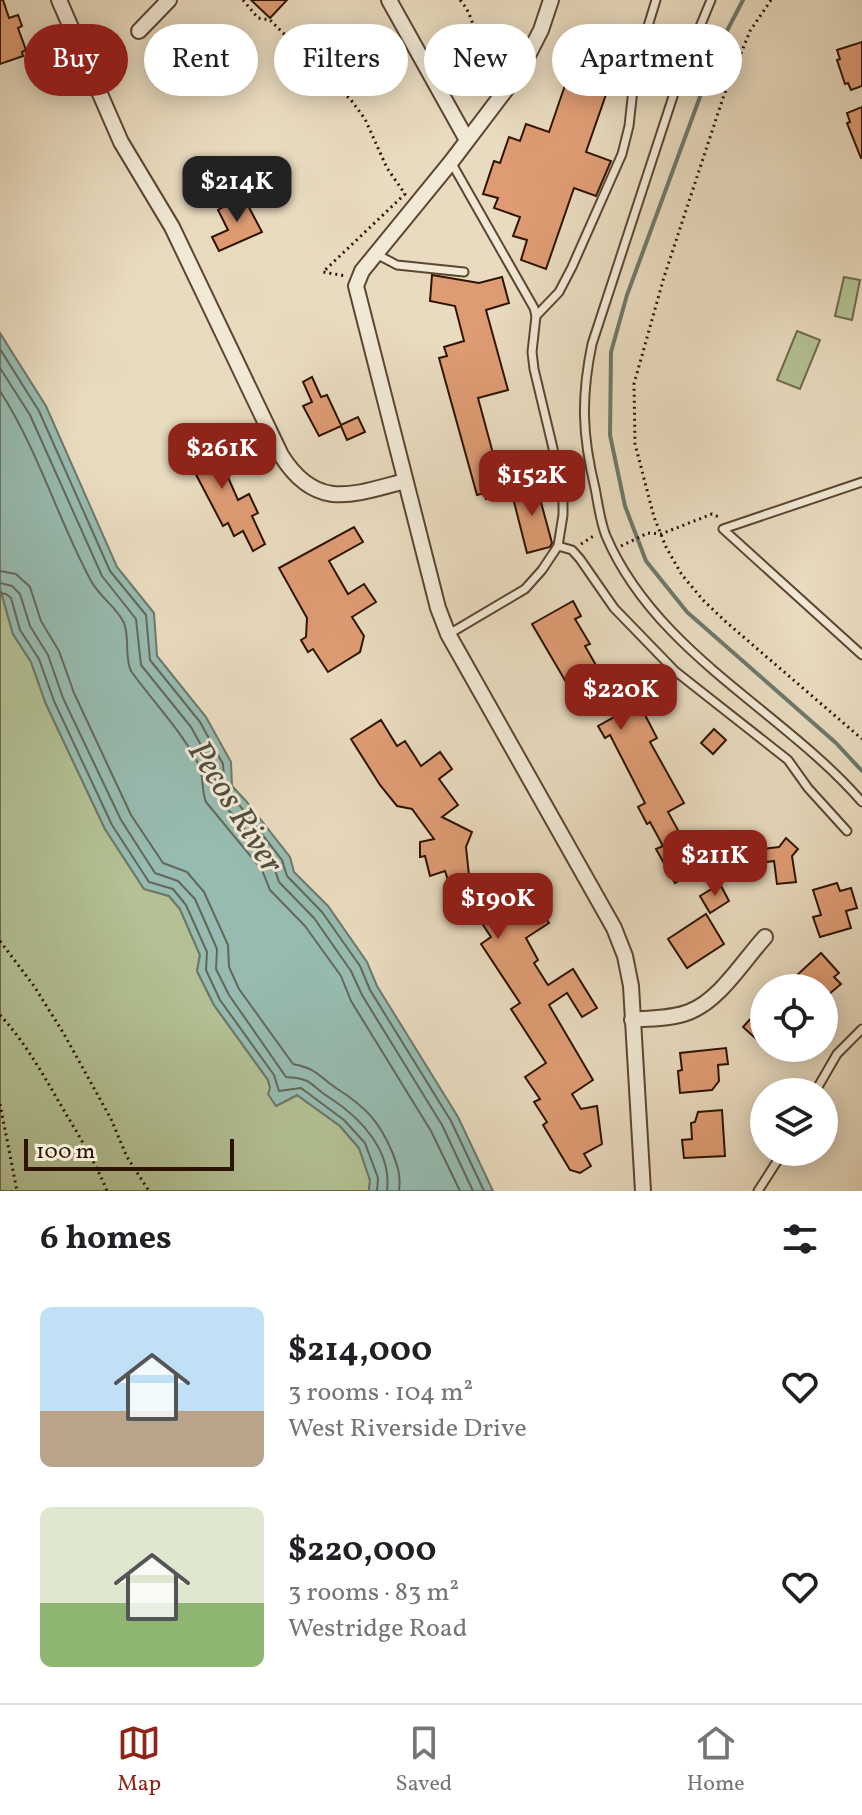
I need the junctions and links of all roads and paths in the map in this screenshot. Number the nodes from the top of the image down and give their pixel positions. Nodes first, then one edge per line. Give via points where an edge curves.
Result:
1 (59, 0) edge
2 (169, 0) edge
3 (243, 0) edge
4 (389, 0) edge
5 (460, 0) edge
6 (551, 0) edge
7 (656, 0) edge
8 (711, 0) edge
9 (771, 0) edge
10 (474, 24) edge
11 (139, 31) dead end
12 (467, 140) junction
13 (451, 162) junction
14 (376, 254) junction
15 (464, 272) dead end
16 (357, 278) junction
17 (536, 316) junction
18 (405, 481) junction
19 (862, 482) edge
20 (736, 524) junction
21 (604, 529) junction
22 (661, 534) junction
23 (558, 546) junction
24 (572, 550) junction
25 (614, 550) junction
26 (448, 634) junction
27 (862, 655) edge
28 (862, 739) edge
29 (862, 802) edge
30 (847, 831) dead end
31 (765, 937) dead end
32 (0, 941) edge
33 (0, 1015) edge
34 (632, 1020) junction
35 (862, 1029) edge
36 (823, 1078) edge
37 (0, 1104) edge
38 (774, 1166) edge
39 (17, 1191) edge
40 (107, 1191) edge
41 (149, 1191) edge
42 (643, 1191) edge
43 (758, 1191) edge

1 - 18 street via 121,142 172,227 291,471 331,496
2 - 11 street
3 - 16 path via 351,100 405,194 323,272
4 - 12 street
5 - 10 path
6 - 12 street via 532,51
7 - 17 lane via 634,80 622,154 559,292
8 - 21 lane via 680,75 584,382 586,455
9 - 22 path via 750,31 723,98 634,384 635,444
12 - 13 street
13 - 14 street
13 - 17 lane
14 - 15 lane via 397,265
14 - 16 street
16 - 18 street
17 - 23 lane via 534,369 563,490
18 - 26 street
19 - 20 lane
20 - 22 path via 712,514
20 - 27 lane via 723,529
21 - 24 path
21 - 25 lane
22 - 25 path via 648,533
22 - 28 path via 682,575 703,600
23 - 24 lane
23 - 26 lane via 525,589
24 - 30 lane via 642,638 694,688 778,751
25 - 29 lane via 662,621
26 - 34 street via 614,928 631,986
31 - 34 street via 701,1006 678,1015
32 - 41 path via 64,1034
33 - 40 path via 50,1086
34 - 42 street
35 - 36 lane via 837,1054
37 - 39 path
38 - 43 lane

